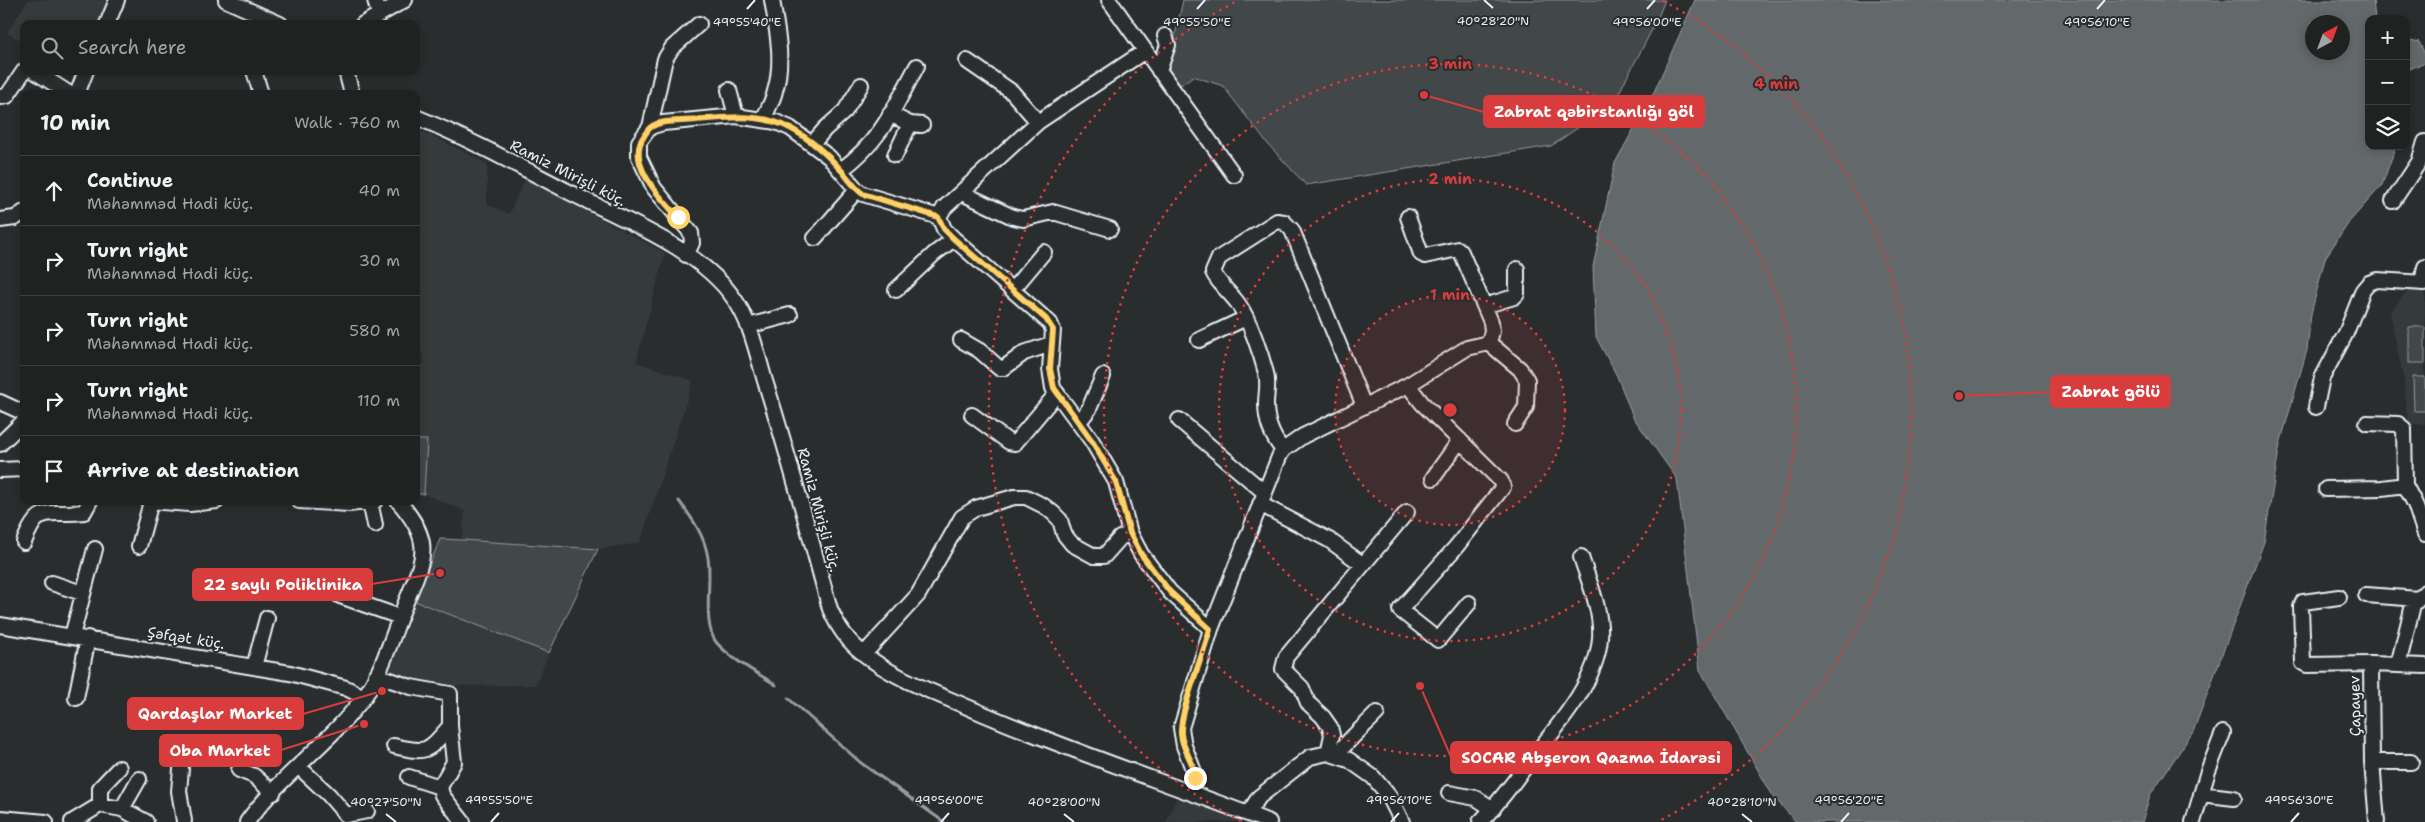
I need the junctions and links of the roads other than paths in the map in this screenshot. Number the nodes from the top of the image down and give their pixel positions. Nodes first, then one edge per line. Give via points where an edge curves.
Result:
1 (117, 0) edge
2 (226, 0) edge
3 (376, 0) edge
4 (404, 0) edge
5 (772, 0) edge
6 (1109, 0) edge
7 (379, 15) junction
8 (109, 20) edge
9 (258, 20) edge
10 (370, 20) edge
11 (699, 24) dead end
12 (1165, 36) dead end
13 (1145, 51) junction
14 (967, 60) dead end
15 (917, 66) dead end
16 (1159, 70) junction
17 (21, 75) edge
18 (40, 75) edge
19 (84, 75) edge
20 (255, 75) edge
21 (347, 75) edge
22 (861, 86) dead end
23 (64, 90) edge
24 (79, 90) edge
25 (260, 90) edge
26 (351, 90) edge
27 (729, 90) dead end
28 (0, 97) edge
29 (890, 114) junction
30 (736, 116) junction
31 (420, 119) edge
32 (763, 120) junction
33 (1038, 122) junction
34 (650, 127) junction
35 (2425, 142) edge
36 (812, 144) junction
37 (895, 155) dead end
38 (841, 170) junction
39 (1234, 175) dead end
40 (856, 190) junction
41 (962, 193) junction
42 (2393, 201) dead end
43 (20, 215) edge
44 (938, 217) junction
45 (1408, 217) dead end
46 (0, 220) edge
47 (1110, 229) dead end
48 (815, 238) dead end
49 (954, 239) junction
50 (1044, 252) dead end
51 (686, 255) junction
52 (2425, 267) edge
53 (1517, 269) dead end
54 (2424, 283) edge
55 (1013, 289) junction
56 (896, 290) dead end
57 (1484, 306) junction
58 (790, 316) dead end
59 (1246, 318) junction
60 (748, 326) junction
61 (960, 340) dead end
62 (1199, 340) dead end
63 (1489, 342) junction
64 (1050, 344) junction
65 (1103, 376) dead end
66 (1408, 385) junction
67 (1057, 393) junction
68 (0, 402) edge
69 (1364, 406) junction
70 (2316, 407) dead end
71 (20, 411) edge
72 (972, 415) dead end
73 (1179, 420) dead end
74 (1079, 422) junction
75 (2367, 423) dead end
76 (20, 424) edge
77 (1515, 424) dead end
78 (1460, 440) junction
79 (0, 444) edge
80 (1283, 450) junction
81 (20, 468) edge
82 (0, 470) edge
83 (1433, 478) dead end
84 (2405, 485) junction
85 (2326, 490) dead end
86 (1262, 498) junction
87 (88, 505) edge
88 (148, 505) edge
89 (373, 505) edge
90 (401, 505) edge
91 (1407, 512) dead end
92 (375, 525) dead end
93 (1130, 533) junction
94 (2425, 534) edge
95 (24, 542) dead end
96 (139, 546) dead end
97 (95, 549) dead end
98 (1581, 557) dead end
99 (1362, 564) junction
100 (52, 583) dead end
101 (82, 592) junction
102 (2366, 595) dead end
103 (340, 596) dead end
104 (2421, 596) edge
105 (2339, 597) dead end
106 (1469, 604) dead end
107 (400, 617) junction
108 (267, 618) dead end
109 (0, 625) edge
110 (1210, 629) junction
111 (72, 636) junction
112 (88, 638) junction
113 (864, 654) junction
114 (2371, 664) junction
115 (2398, 664) junction
116 (2425, 666) edge
117 (254, 667) junction
118 (376, 675) junction
119 (364, 697) junction
120 (76, 698) dead end
121 (1378, 713) dead end
122 (450, 726) junction
123 (2223, 733) dead end
124 (394, 746) dead end
125 (1333, 754) junction
126 (1499, 755) dead end
127 (2372, 762) junction
128 (2411, 762) dead end
129 (299, 767) junction
130 (119, 768) dead end
131 (180, 769) dead end
132 (239, 770) dead end
133 (1522, 770) junction
134 (409, 776) dead end
135 (139, 779) dead end
136 (440, 787) junction
137 (273, 793) junction
138 (1192, 793) junction
139 (1449, 793) dead end
140 (2201, 794) junction
141 (2234, 798) dead end
142 (100, 805) junction
143 (122, 809) junction
144 (1493, 809) junction
145 (367, 812) dead end
146 (1248, 814) junction
147 (0, 818) edge
148 (46, 822) edge
149 (72, 822) edge
150 (146, 822) edge
151 (183, 822) edge
152 (247, 822) edge
153 (463, 822) edge
154 (1269, 822) edge
155 (1402, 822) edge
156 (1480, 822) edge
157 (2193, 822) edge
158 (2377, 822) edge

1 - 8 street
2 - 9 street
3 - 7 street
4 - 7 street
5 - 32 street via 779,59 775,93
6 - 13 street
7 - 10 street
11 - 34 street via 665,58
12 - 16 street via 1168,45
13 - 16 street
13 - 33 street
14 - 33 street via 1012,92
15 - 29 street
16 - 39 street
17 - 28 street via 8,96
18 - 23 street
19 - 24 street
20 - 25 street
21 - 26 street
22 - 36 street via 845,111
27 - 30 street
29 - 37 street via 916,125
29 - 38 street via 870,146
30 - 32 street
30 - 34 street
31 - 51 street, Ramiz Mirişli küç. via 554,184
32 - 36 street via 790,128
33 - 41 street
34 - 51 street via 639,142 639,157 654,188 691,232 692,243
35 - 42 street via 2419,162
36 - 38 street
38 - 40 street
40 - 44 street
40 - 48 street
41 - 44 street
41 - 47 street via 1013,217 1023,219 1053,212
43 - 46 street
44 - 49 street
45 - 57 street via 1421,254 1425,256 1458,249 1461,252
49 - 55 street
49 - 56 street
50 - 55 street
51 - 60 street, Ramiz Mirişli küç. via 725,287 741,309
52 - 54 street
53 - 57 street via 1517,294
54 - 70 street via 2377,280 2369,283 2322,378
55 - 64 street via 1050,323 1053,330
57 - 63 street via 1491,322
58 - 60 street
59 - 62 street
59 - 69 street via 1213,272 1219,258 1277,221 1284,222 1292,230
59 - 80 street via 1266,374 1270,430
60 - 113 street, Ramiz Mirişli küç. via 830,610 843,634
61 - 64 street via 1000,368 1024,353
63 - 66 street via 1467,348
63 - 77 street via 1520,369 1527,380 1526,407
64 - 67 street via 1051,379
65 - 74 street via 1089,409
66 - 69 street
66 - 78 street
67 - 72 street via 1015,443
67 - 74 street
68 - 71 street
69 - 80 street via 1302,436
73 - 86 street
74 - 93 street via 1116,482
75 - 84 street via 2398,424 2404,429
76 - 79 street
78 - 83 street
78 - 106 street via 1501,481 1503,487 1400,610 1438,640
80 - 86 street
81 - 82 street
84 - 85 street
84 - 94 street
86 - 99 street
86 - 110 street
87 - 95 street via 84,512 52,512 35,519
88 - 96 street
89 - 92 street
90 - 107 street via 420,531 424,547
91 - 99 street
93 - 110 street via 1170,592
93 - 113 street via 1120,538 1104,556 1094,556 1072,544 1053,513 1026,497 1014,497 976,508 962,517 918,595
97 - 101 street
98 - 133 street via 1599,618 1598,650 1578,697
99 - 125 street via 1283,664 1302,688 1308,703 1330,727
100 - 101 street
101 - 111 street
102 - 104 street
103 - 107 street
104 - 115 street via 2410,616
105 - 114 street via 2303,602 2303,662
107 - 118 street
108 - 117 street
109 - 111 street, Şəfqət küç.
110 - 138 street via 1181,728 1195,774
111 - 112 street, Şəfqət küç.
112 - 117 street, Şəfqət küç.
112 - 120 street
113 - 138 street, Ramiz Mirişli küç. via 916,684 1000,721
114 - 115 street, Çapayev
114 - 127 street, Çapayev
115 - 116 street, Çapayev
117 - 119 street, Şəfqət küç. via 308,677
118 - 119 street
118 - 122 street via 420,690 450,694
119 - 129 street
121 - 125 street
122 - 124 street via 426,750 418,752
122 - 136 street via 454,762
123 - 140 street
125 - 146 street via 1310,757 1260,797
125 - 155 street via 1374,777 1389,796
126 - 133 street
127 - 128 street
127 - 158 street, Çapayev
129 - 137 street
129 - 145 street via 329,795 342,813
130 - 142 street via 100,788
131 - 151 street
132 - 137 street via 254,776
133 - 144 street
134 - 136 street
135 - 143 street
136 - 153 street via 442,795
137 - 152 street
138 - 146 street, Ramiz Mirişli küç.
139 - 144 street via 1476,798
140 - 141 street
140 - 157 street
142 - 143 street
142 - 149 street
143 - 150 street
144 - 156 street
146 - 154 street, Ramiz Mirişli küç.
147 - 148 street

